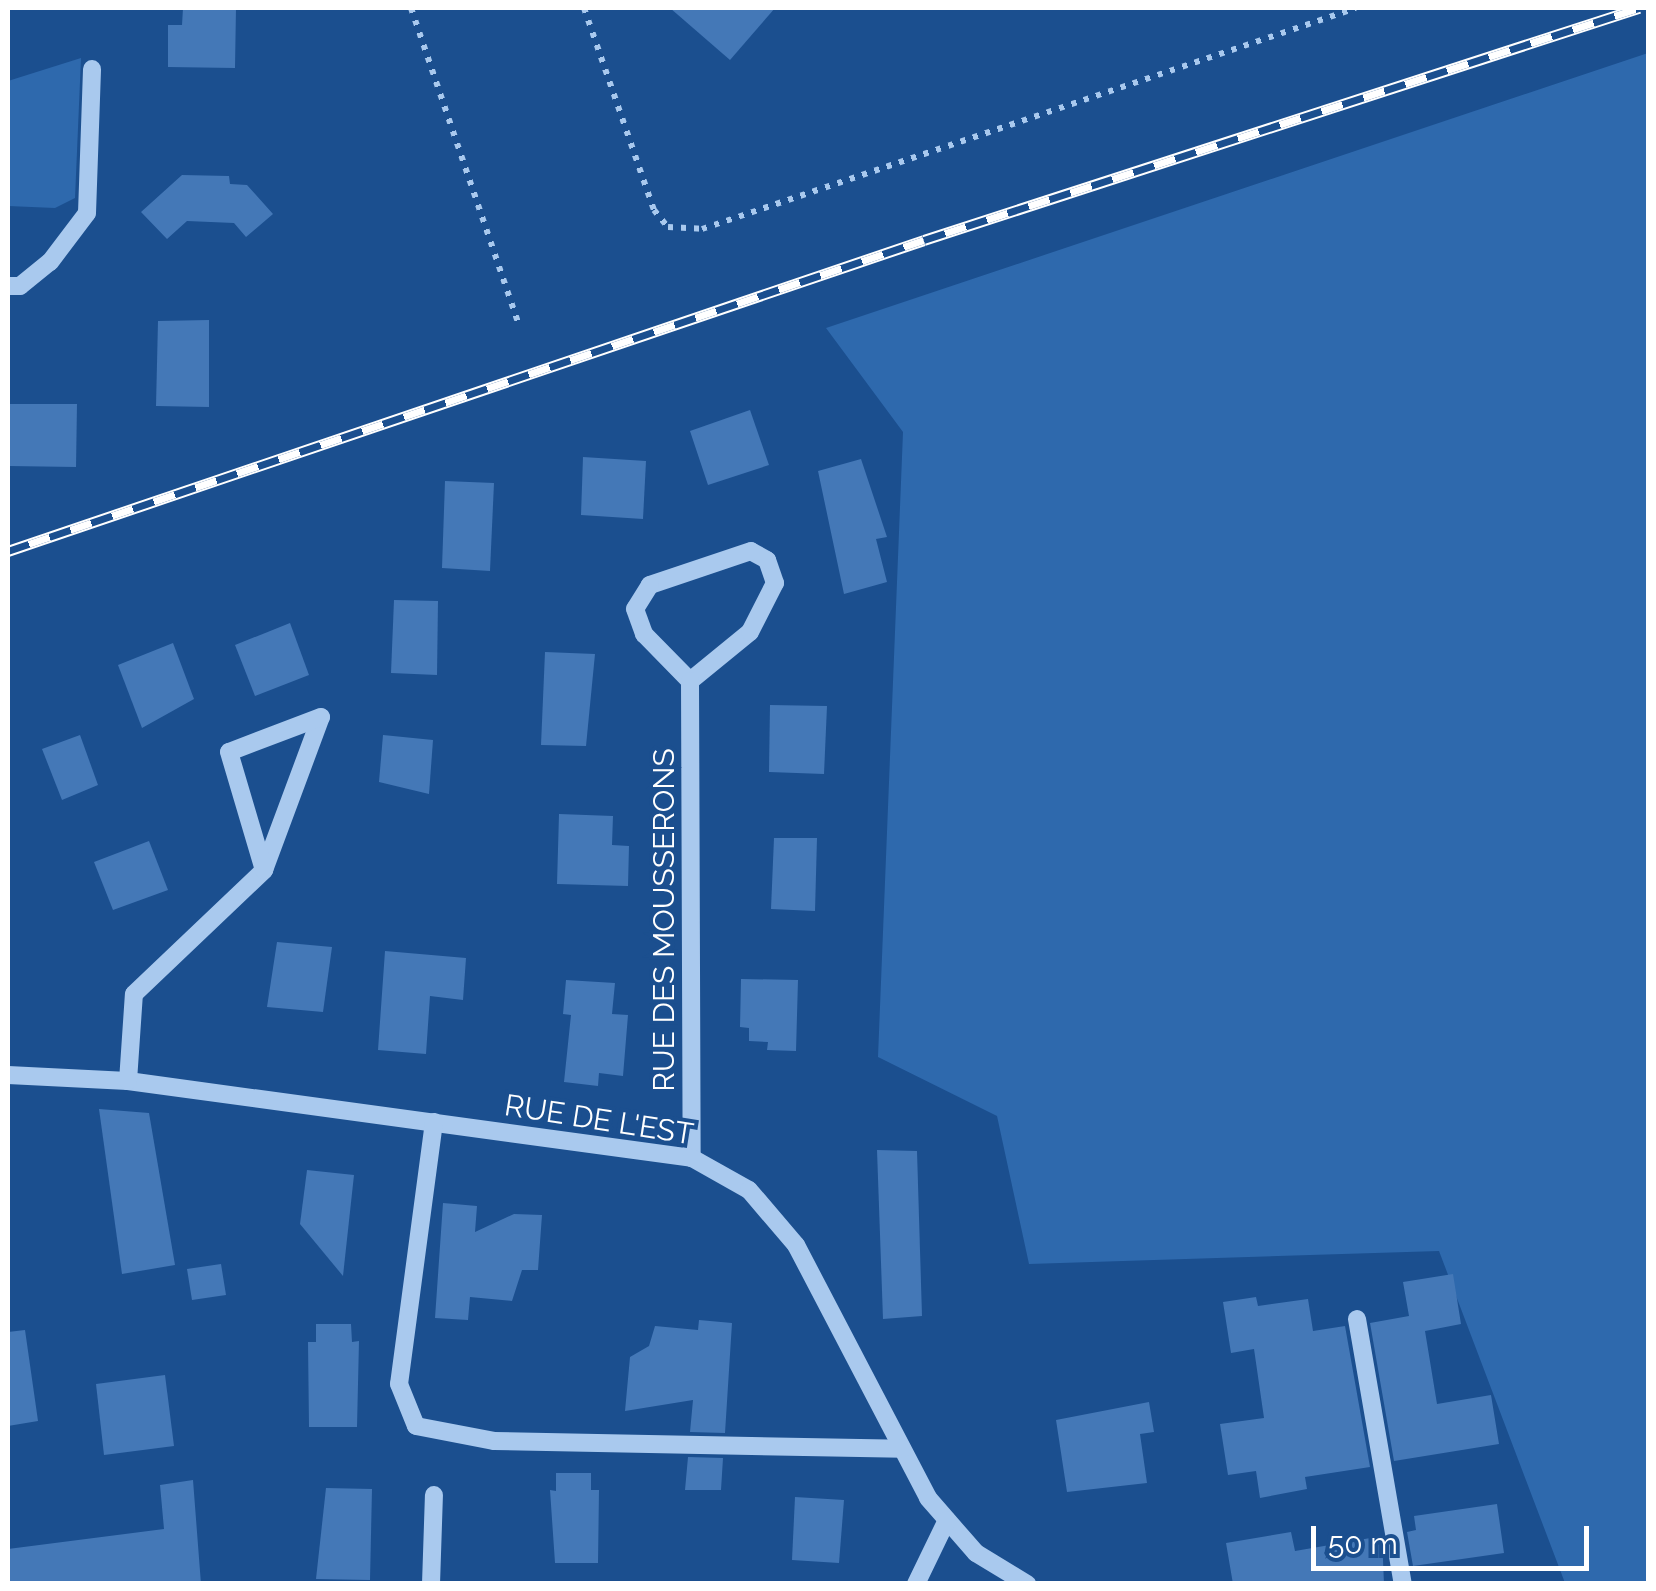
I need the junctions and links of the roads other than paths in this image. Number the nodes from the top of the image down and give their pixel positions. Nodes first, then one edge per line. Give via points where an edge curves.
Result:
1 (92, 68) dead end
2 (8, 286) edge
3 (690, 682) junction
4 (264, 870) junction
5 (8, 1075) edge
6 (128, 1081) junction
7 (434, 1122) junction
8 (692, 1158) junction
9 (1357, 1319) dead end
10 (902, 1449) junction
11 (434, 1495) dead end
12 (948, 1520) junction
13 (431, 1584) edge
14 (916, 1584) edge
15 (1027, 1584) edge
16 (1404, 1584) edge

1 - 2 street via 87,213 50,262 20,286
3 - 3 street via 750,632 774,583 768,560 751,551 650,585 635,609 644,634
3 - 8 street, RUE DES MOUSSERONS
4 - 4 street via 302,768 322,717 229,752
4 - 6 street via 134,994
5 - 6 street, RUE DE L'EST
6 - 7 street, RUE DE L'EST
7 - 8 street, RUE DE L'EST
7 - 10 street via 399,1384 416,1426 494,1442
8 - 10 street, RUE DE L'EST via 749,1190 796,1245
9 - 16 street
10 - 12 street, RUE DE L'EST
11 - 13 street
12 - 14 street
12 - 15 street, RUE DE L'EST via 976,1554

